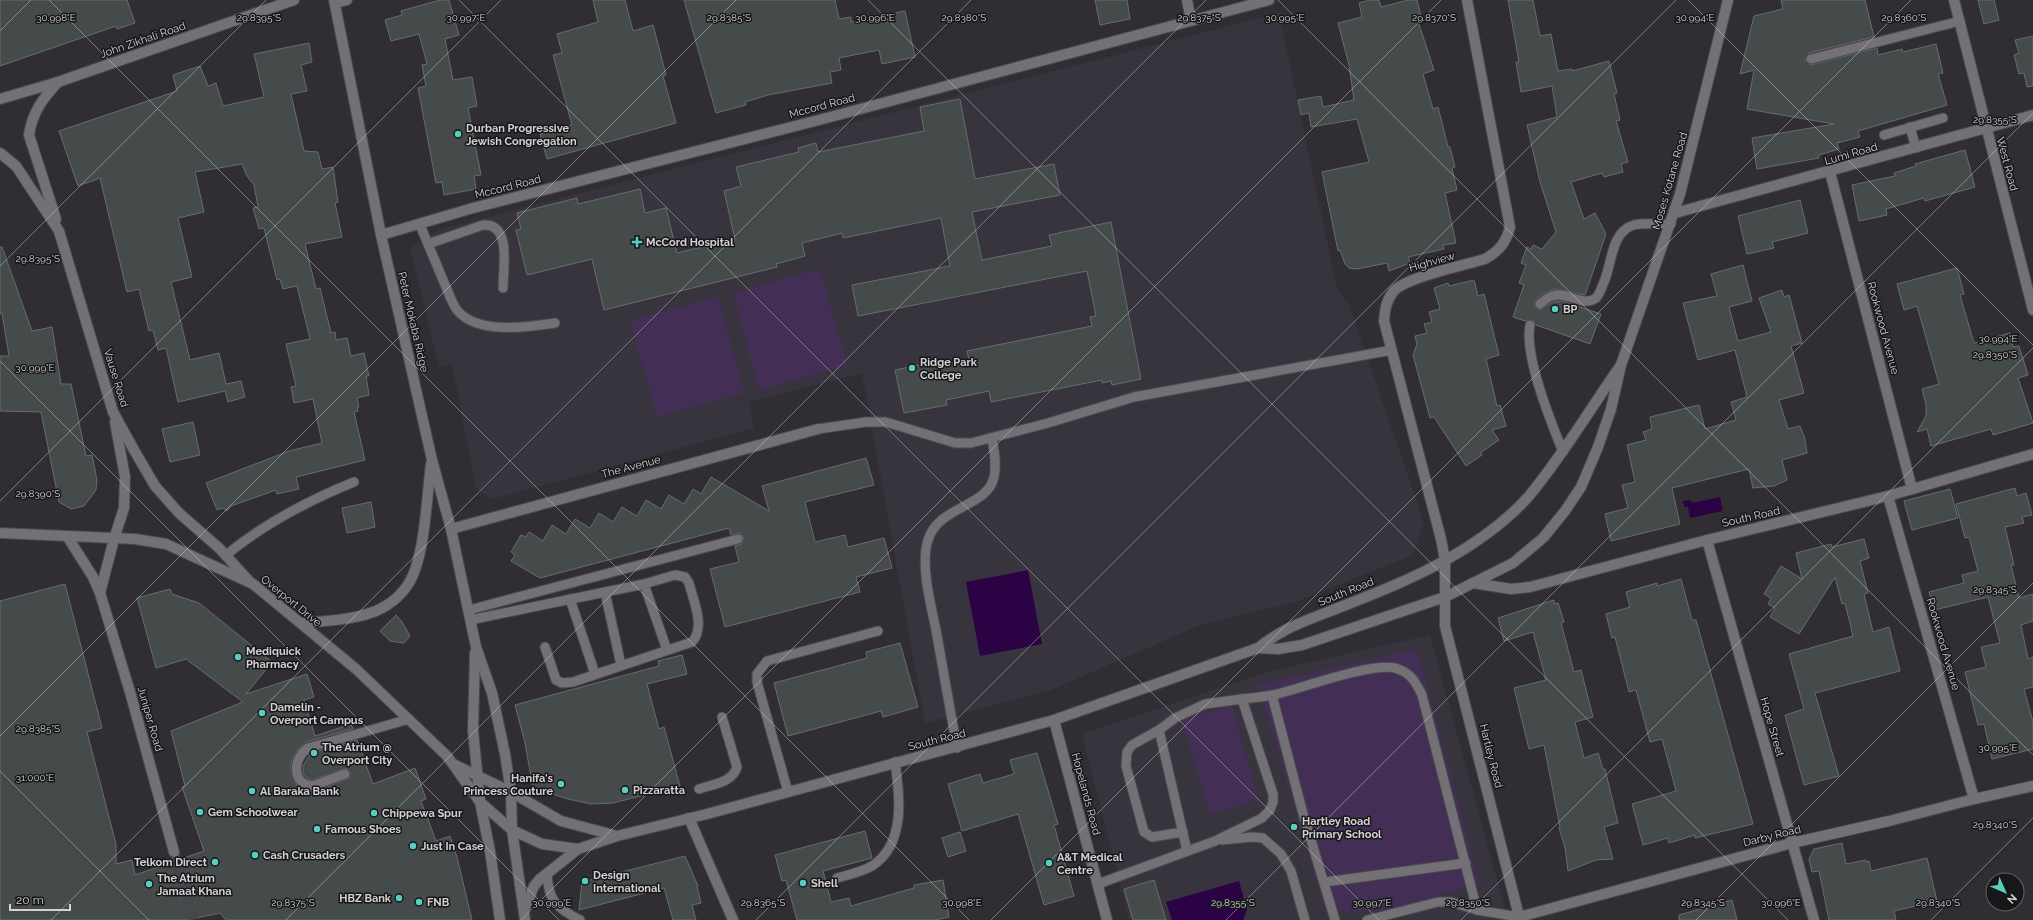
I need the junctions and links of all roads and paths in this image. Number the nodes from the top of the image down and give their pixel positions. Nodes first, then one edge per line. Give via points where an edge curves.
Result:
1 (294, 0) edge
2 (347, 0) edge
3 (1187, 0) edge
4 (1269, 0) edge
5 (1467, 0) edge
6 (1728, 0) edge
7 (1954, 0) edge
8 (334, 2) edge
9 (1191, 20) junction
10 (1960, 20) junction
11 (1811, 58) dead end
12 (58, 82) junction
13 (0, 99) edge
14 (2033, 115) edge
15 (1944, 118) dead end
16 (1910, 128) junction
17 (1986, 128) junction
18 (1884, 135) dead end
19 (1916, 148) junction
20 (0, 153) edge
21 (1830, 172) junction
22 (1675, 213) junction
23 (1671, 224) junction
24 (420, 225) junction
25 (60, 231) junction
26 (381, 235) junction
27 (428, 244) junction
28 (503, 288) dead end
29 (1540, 304) dead end
30 (2033, 310) edge
31 (555, 323) dead end
32 (1530, 325) dead end
33 (1392, 350) junction
34 (1621, 365) junction
35 (113, 412) junction
36 (818, 429) joint
37 (992, 438) junction
38 (1563, 452) junction
39 (2033, 454) edge
40 (432, 460) junction
41 (354, 482) dead end
42 (1912, 489) junction
43 (1888, 496) junction
44 (451, 529) junction
45 (0, 533) edge
46 (67, 536) junction
47 (114, 539) junction
48 (738, 539) dead end
49 (1708, 540) junction
50 (226, 555) junction
51 (1445, 560) junction
52 (253, 584) junction
53 (644, 584) junction
54 (1473, 584) junction
55 (605, 592) junction
56 (100, 594) junction
57 (1445, 597) junction
58 (570, 599) junction
59 (470, 615) junction
60 (301, 623) junction
61 (878, 631) dead end
62 (476, 647) junction
63 (545, 647) dead end
64 (1258, 648) junction
65 (667, 650) junction
66 (621, 665) junction
67 (595, 674) junction
68 (1272, 695) junction
69 (1242, 699) junction
70 (722, 717) dead end
71 (409, 720) junction
72 (1054, 720) junction
73 (1159, 730) junction
74 (957, 748) junction
75 (895, 762) junction
76 (454, 764) junction
77 (345, 774) dead end
78 (477, 775) junction
79 (2033, 786) edge
80 (699, 789) dead end
81 (511, 792) junction
82 (788, 792) junction
83 (1974, 799) junction
84 (480, 802) junction
85 (689, 818) junction
86 (512, 830) junction
87 (1183, 832) junction
88 (617, 836) junction
89 (1215, 841) junction
90 (1792, 843) junction
91 (578, 849) junction
92 (1187, 851) junction
93 (174, 852) tunnel mouth
94 (1466, 863) junction
95 (547, 873) junction
96 (837, 878) dead end
97 (1325, 882) junction
98 (1098, 884) junction
99 (1477, 910) junction
100 (524, 915) edge
101 (1519, 918) edge
102 (500, 920) edge
103 (580, 920) edge
104 (733, 920) edge
105 (1107, 920) edge
106 (1304, 920) edge
107 (1309, 920) edge
108 (1335, 920) edge
109 (1367, 920) edge
110 (1814, 920) edge

1 - 12 street, John Zikhali Road
2 - 8 street
3 - 9 street
4 - 9 street, Mccord Road
5 - 33 street, Highview via 1510,227 1506,240 1496,253 1485,260 1407,281 1393,291 1385,305 1384,321
6 - 22 street, Moses Kotane Road
7 - 10 street, West Road
8 - 26 street, Peter Mokaba Ridge
9 - 24 street, Mccord Road via 819,120 473,208
10 - 11 lane
10 - 17 street, West Road
12 - 13 street, John Zikhali Road
12 - 25 street via 42,100 31,121 29,136
14 - 17 street, Lumi Road
15 - 16 lane
16 - 18 lane
16 - 19 lane
17 - 19 street, Lumi Road
17 - 30 street, West Road
19 - 21 street, Lumi Road
20 - 25 street, Vause Road via 16,166
21 - 22 street, Lumi Road
21 - 42 street, Rookwood Avenue
22 - 23 street, Moses Kotane Road
23 - 29 lane via 1634,225 1623,231 1617,238 1607,275 1597,297 1591,301 1553,295
23 - 34 street, Moses Kotane Road
24 - 26 street, Mccord Road
24 - 27 lane
25 - 35 street, Vause Road
26 - 40 street, Peter Mokaba Ridge
27 - 28 lane via 483,225 498,228 503,240
27 - 31 lane via 457,311 470,321 505,327
32 - 38 lane via 1532,355 1539,384 1548,416
33 - 37 lane via 1134,397
33 - 51 street, Highview via 1442,539
34 - 38 street, Moses Kotane Road
34 - 54 street, Moses Kotane Road via 1611,409 1598,447 1581,487 1565,511 1543,538 1513,563
35 - 47 street via 125,477 124,508
35 - 50 street, Vause Road via 155,486 179,513
36 - 37 lane via 866,422 886,422 955,443 971,443
36 - 44 street, The Avenue
37 - 74 lane via 995,466 990,487 971,502 941,519 932,529 927,541 930,599
38 - 51 street, Moses Kotane Road via 1528,496 1499,524
39 - 42 street, South Road
40 - 44 street, Peter Mokaba Ridge
40 - 60 street via 418,559 413,576 404,590 381,609 337,620
41 - 50 lane via 318,496 280,517
42 - 43 street, South Road
43 - 49 street, South Road
43 - 83 street, Rookwood Avenue
44 - 59 street, Peter Mokaba Ridge
45 - 46 street, Overport Drive
46 - 47 street, Overport Drive
46 - 56 street, Juniper Road via 93,577
47 - 52 street, Overport Drive via 135,539 166,544
47 - 56 street
48 - 59 lane
49 - 54 street, South Road via 1530,587 1511,589
49 - 90 street, Hope Street
50 - 52 street, Vause Road
51 - 57 street, Hartley Road
51 - 64 street, South Road via 1374,593 1296,624 1277,633
52 - 60 street, Overport Drive
53 - 55 lane
53 - 65 lane
53 - 65 lane via 675,575 689,583 699,625 697,636 692,642
54 - 57 street, Moses Kotane Road
55 - 58 lane
55 - 66 lane
56 - 93 street, Juniper Road
57 - 64 street, South Road via 1302,645 1278,649
57 - 101 street, Hartley Road via 1446,626
58 - 59 lane
58 - 67 lane
59 - 62 street, Peter Mokaba Ridge
60 - 71 street, Overport Drive via 356,669
61 - 82 lane via 767,661 757,674 756,682
62 - 78 street, Peter Mokaba Ridge via 473,730
62 - 81 street, Peter Mokaba Ridge via 492,693
63 - 67 lane via 556,680 562,683 573,682
64 - 72 street, South Road
65 - 66 lane
66 - 67 lane
68 - 69 lane
68 - 94 lane via 1378,666 1397,668 1410,675 1416,681 1422,695
68 - 97 lane via 1302,810
69 - 73 lane via 1205,704 1175,718
69 - 89 lane via 1273,794 1273,802 1270,810 1262,818
70 - 80 lane via 737,767 736,772 725,781
71 - 76 street, Overport Drive
71 - 77 lane via 308,748 297,760 300,781 307,786
72 - 74 street, South Road
72 - 98 street, Hopelands Road
73 - 87 lane
73 - 87 lane via 1132,745 1127,752 1126,766 1144,832 1152,837
74 - 75 street, South Road
75 - 82 street, South Road
75 - 96 lane via 900,800 899,815 890,844 882,857 872,865 859,872
76 - 78 street, Overport Drive
76 - 84 street, Overport Drive
78 - 81 street, Overport Drive
78 - 84 street, Peter Mokaba Ridge
79 - 83 street, Darby Road
81 - 86 street, Peter Mokaba Ridge
81 - 88 street, South Road via 561,821
82 - 85 street, South Road
83 - 90 street, Darby Road via 1889,822
84 - 86 street, South Road
84 - 102 street, Peter Mokaba Ridge
85 - 88 street, South Road
85 - 104 street
86 - 91 street, South Road via 542,844
86 - 100 street, Peter Mokaba Ridge
87 - 92 lane
88 - 91 street, South Road
89 - 92 lane
89 - 106 lane via 1263,838 1280,854 1291,871
90 - 101 street, Darby Road
90 - 110 street, Hope Street
91 - 95 street
92 - 98 lane
94 - 97 lane
94 - 99 lane
95 - 100 street via 534,886
95 - 103 lane via 551,898 568,914
97 - 108 lane
98 - 105 street, Hopelands Road
99 - 101 lane
99 - 109 lane via 1451,902 1438,902
106 - 107 lane

